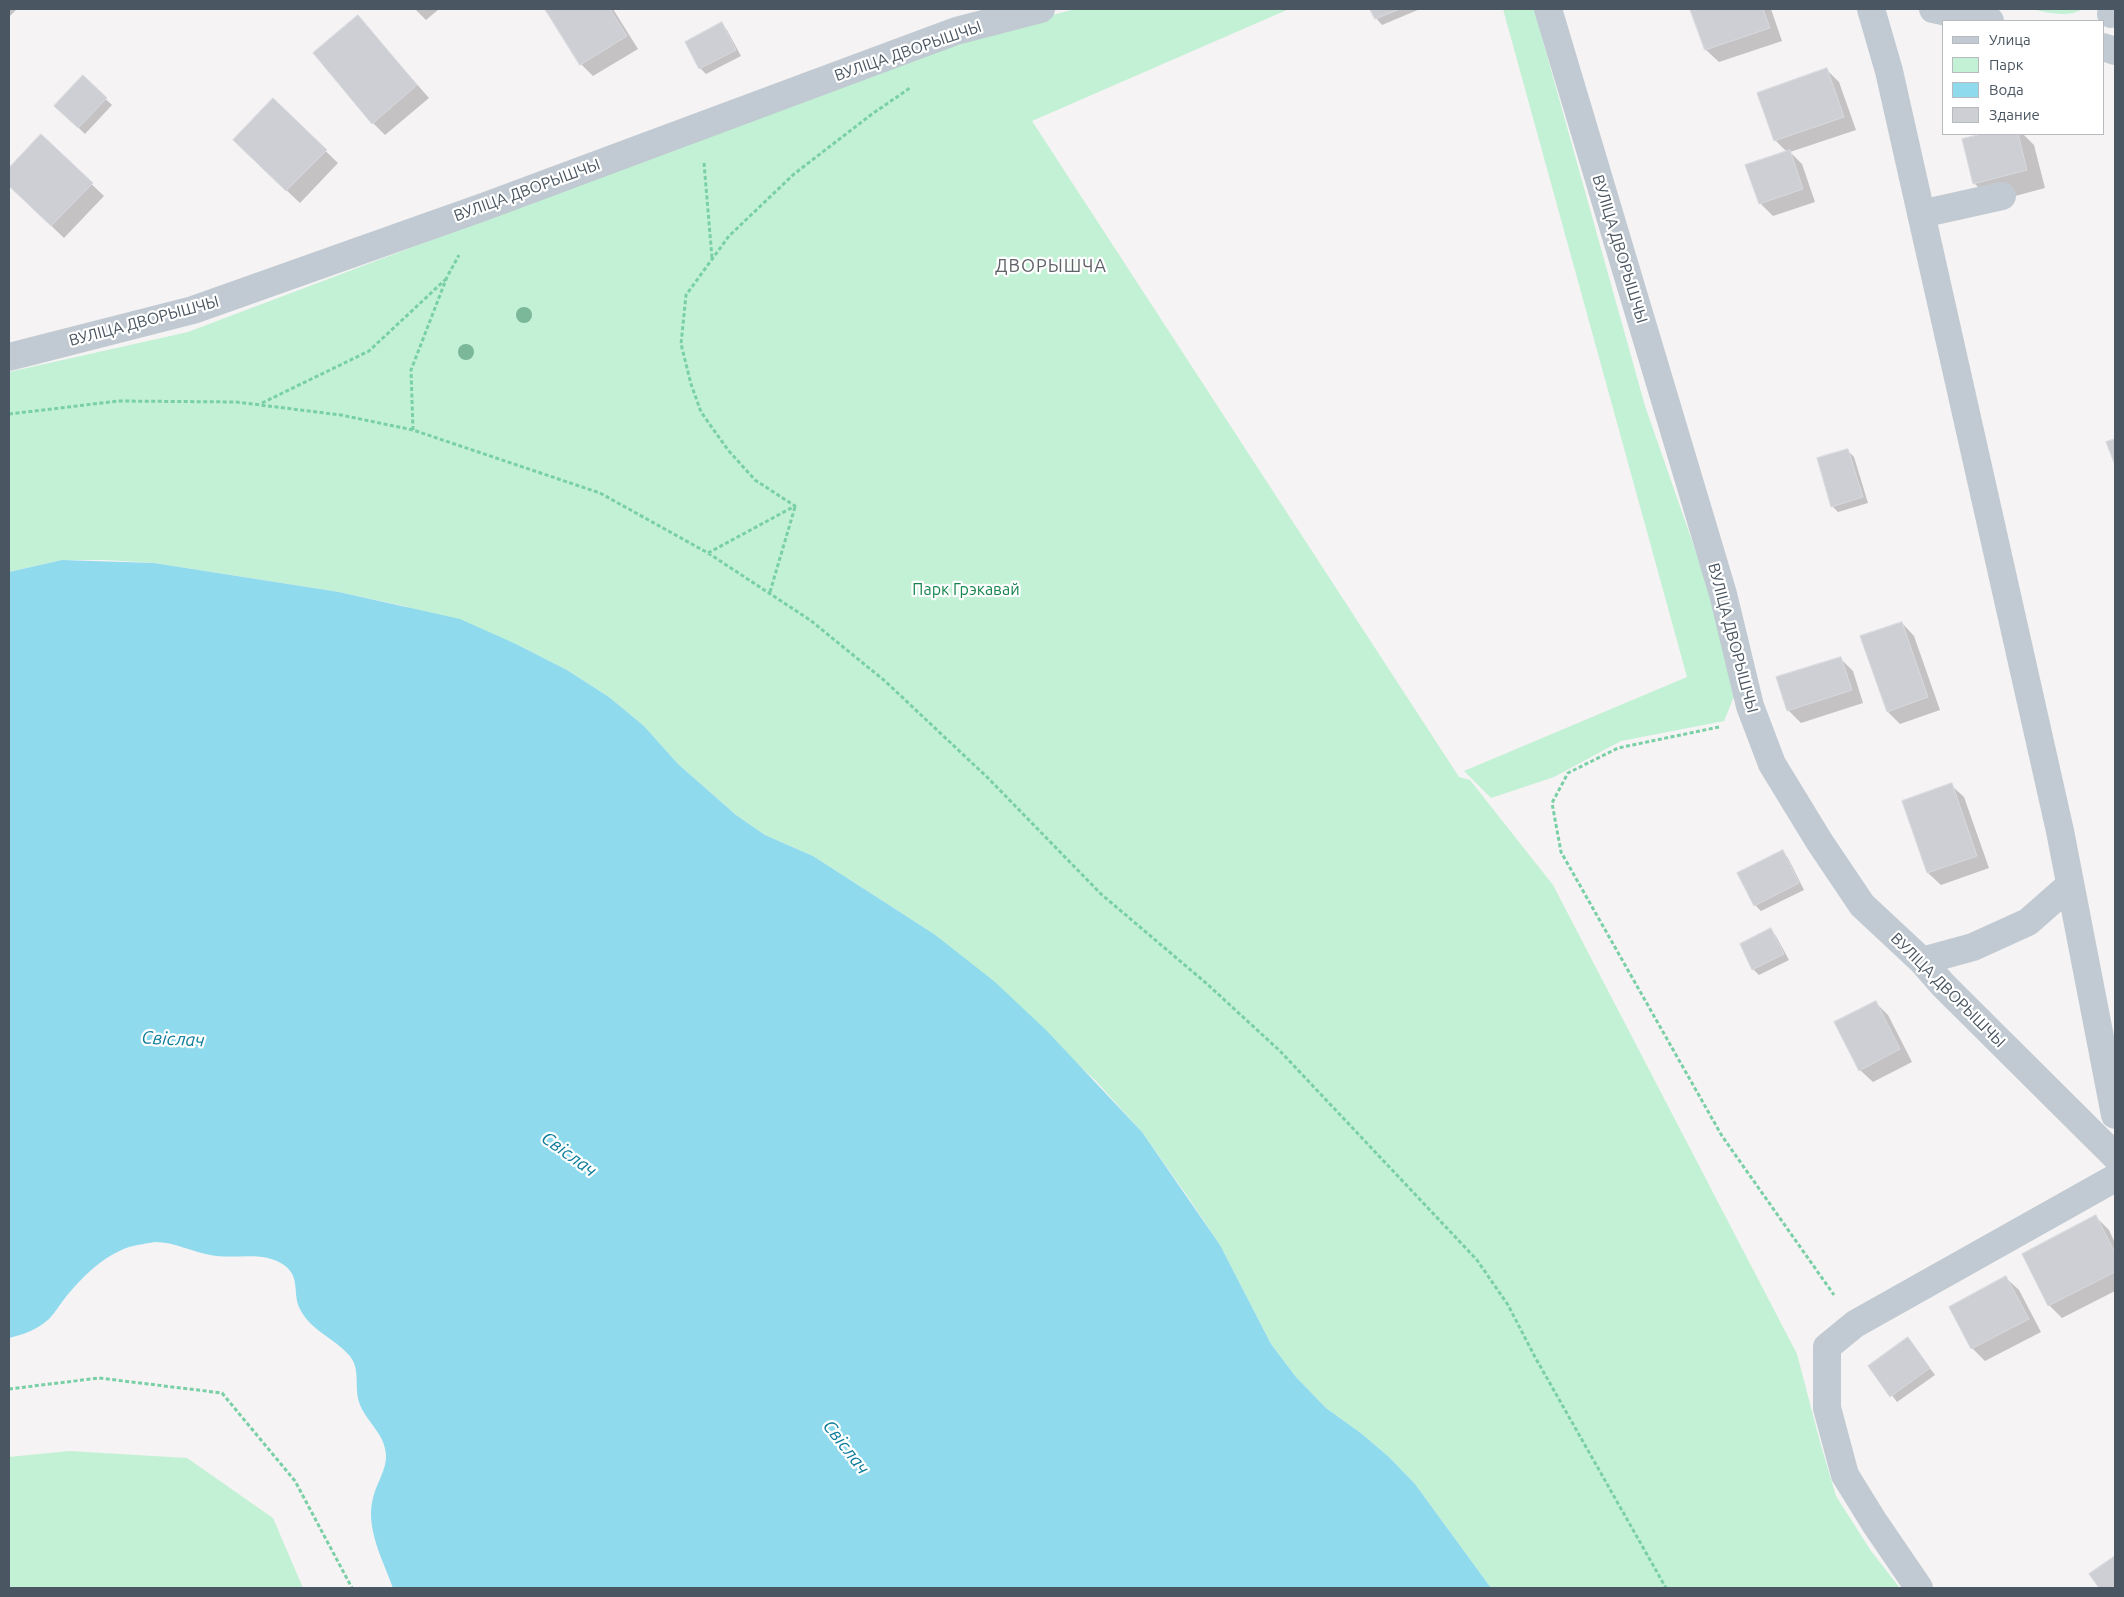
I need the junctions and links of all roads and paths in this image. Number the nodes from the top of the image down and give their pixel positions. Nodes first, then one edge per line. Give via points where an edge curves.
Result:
1 (1042, 9) edge
2 (1548, 9) edge
3 (1872, 9) edge
4 (1933, 9) edge
5 (1985, 20) edge
6 (913, 87) dead end
7 (701, 125) junction
8 (2002, 196) dead end
9 (1921, 214) junction
10 (460, 254) dead end
11 (712, 258) junction
12 (447, 277) junction
13 (9, 357) edge
14 (261, 404) junction
15 (9, 414) edge
16 (414, 430) junction
17 (795, 506) junction
18 (708, 553) junction
19 (770, 593) junction
20 (1750, 706) junction
21 (2070, 885) junction
22 (1922, 962) junction
23 (2115, 1115) edge
24 (2115, 1156) edge
25 (2115, 1178) edge
26 (1855, 1324) junction
27 (9, 1389) edge
28 (352, 1588) edge
29 (1666, 1588) edge
30 (1919, 1588) edge

1 - 7 street, ВУЛІЦА ДВОРЫШЧЫ via 956,31
2 - 20 street, ВУЛІЦА ДВОРЫШЧЫ via 1723,594
3 - 9 street
4 - 5 street
6 - 11 path via 794,174 728,236
7 - 11 path
7 - 13 street, ВУЛІЦА ДВОРЫШЧЫ via 194,310
8 - 9 street
9 - 21 street
10 - 12 path
11 - 17 path via 686,295 681,344 691,384 702,412 728,450 755,480
12 - 14 path via 370,352
12 - 16 path via 411,370
14 - 15 path via 119,401
14 - 16 path via 341,415
16 - 18 path via 600,493
17 - 18 path
17 - 19 path
18 - 19 path
19 - 29 path via 810,620 885,681 988,778 1101,894 1280,1051 1477,1260 1508,1305
20 - 22 street, ВУЛІЦА ДВОРЫШЧЫ via 1772,764 1862,905
20 - 26 path via 1726,725 1618,748 1568,774 1552,803 1561,852 1722,1136
21 - 22 street via 2028,922 1973,947
21 - 23 street
22 - 24 street, ВУЛІЦА ДВОРЫШЧЫ
25 - 26 street
26 - 30 street via 1827,1347 1827,1408 1845,1475
27 - 28 path via 98,1378 222,1392 295,1481

